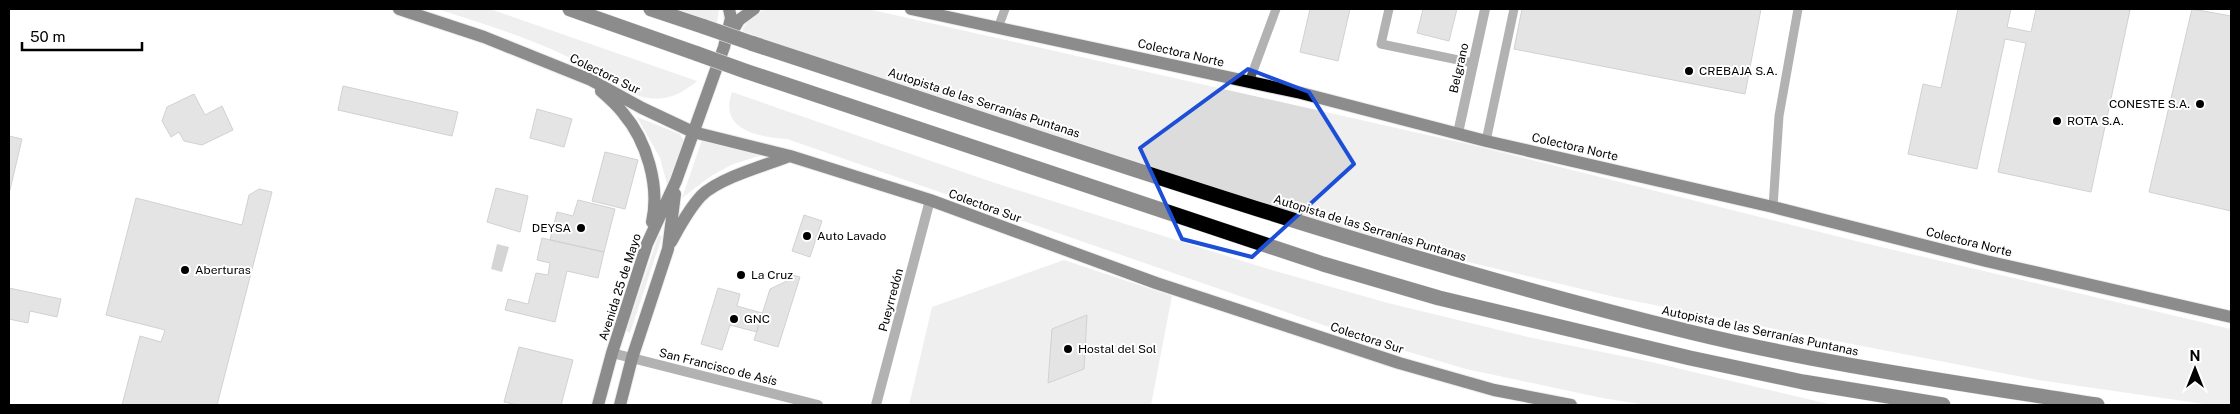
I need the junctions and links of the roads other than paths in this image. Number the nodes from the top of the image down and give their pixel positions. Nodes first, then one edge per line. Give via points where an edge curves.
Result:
1 (398, 9) edge
2 (570, 9) edge
3 (651, 9) edge
4 (729, 9) edge
5 (754, 9) edge
6 (911, 9) edge
7 (1004, 9) edge
8 (1276, 9) edge
9 (1389, 9) edge
10 (1485, 9) edge
11 (1514, 9) edge
12 (1798, 9) edge
13 (998, 28) junction
14 (724, 47) junction
15 (1473, 63) junction
16 (591, 80) junction
17 (1249, 82) junction
18 (693, 132) junction
19 (1458, 133) junction
20 (1486, 140) junction
21 (790, 156) junction
22 (676, 182) junction
23 (930, 200) junction
24 (1773, 207) junction
25 (647, 244) junction
26 (668, 249) junction
27 (2231, 316) edge
28 (612, 353) junction
29 (632, 358) junction
30 (1690, 358) junction
31 (598, 405) edge
32 (620, 405) edge
33 (818, 405) edge
34 (876, 405) edge
35 (1571, 405) edge
36 (1880, 405) edge
37 (1943, 405) edge
38 (2098, 405) edge

1 - 16 main road, Colectora Sur via 484,37
2 - 30 highway, bridge via 745,71 1323,264 1439,298
3 - 38 highway, Autopista de las Serranías Puntanas, bridge via 1475,276 1788,354
4 - 14 main road, Avenida 25 de Mayo via 731,18
5 - 14 main road, Avenida 25 de Mayo via 739,20
6 - 13 main road, Colectora Norte
7 - 13 lane
8 - 17 lane
9 - 15 lane via 1381,44
10 - 15 street, Belgrano
11 - 20 lane
12 - 24 lane via 1780,116
13 - 17 main road, Colectora Norte
14 - 18 main road, Avenida 25 de Mayo
15 - 19 street, Belgrano
16 - 18 main road, Colectora Sur
16 - 25 main road via 624,113 648,160 656,206
17 - 19 main road, Colectora Norte
18 - 21 main road, Colectora Sur
18 - 22 main road, Avenida 25 de Mayo
19 - 20 main road, Colectora Norte
20 - 24 main road, Colectora Norte
21 - 23 main road, Colectora Sur
21 - 26 main road via 733,177 703,194 687,213
22 - 25 main road, Avenida 25 de Mayo
22 - 26 main road, Avenida 25 de Mayo
23 - 34 street, Pueyrredón
23 - 35 main road, Colectora Sur via 1156,283 1399,363 1494,390
24 - 27 main road, Colectora Norte via 1986,262
25 - 28 main road, Avenida 25 de Mayo
26 - 29 main road, Avenida 25 de Mayo
28 - 29 street, San Francisco de Asís
28 - 31 main road, Avenida 25 de Mayo
29 - 32 main road, Avenida 25 de Mayo
29 - 33 street, San Francisco de Asís
30 - 36 highway
30 - 37 highway via 1803,382

